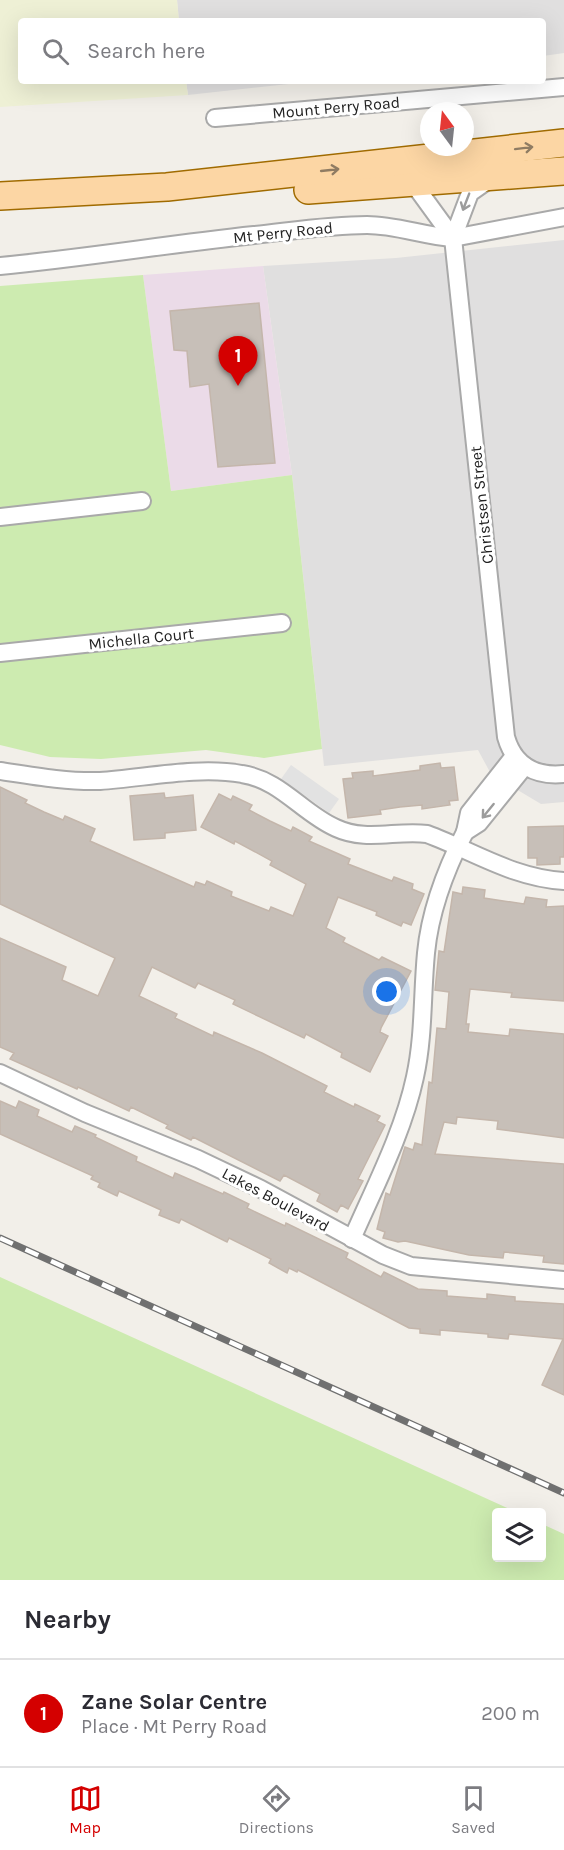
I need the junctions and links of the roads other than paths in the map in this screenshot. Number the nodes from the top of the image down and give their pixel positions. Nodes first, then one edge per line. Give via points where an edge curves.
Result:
1 (564, 87) edge
2 (215, 118) dead end
3 (564, 143) edge
4 (564, 171) edge
5 (494, 177) junction
6 (413, 183) junction
7 (0, 196) edge
8 (0, 213) edge
9 (564, 217) edge
10 (453, 238) junction
11 (0, 266) edge
12 (142, 501) dead end
13 (0, 517) edge
14 (282, 623) dead end
15 (0, 653) edge
16 (520, 761) junction
17 (0, 771) edge
18 (564, 774) edge
19 (457, 847) junction
20 (564, 881) edge
21 (0, 1073) edge
22 (352, 1239) junction
23 (564, 1280) edge

1 - 2 street, Mount Perry Road
7 -> 3 main road via 167,188
4 - 5 main road
5 - 6 main road
5 -> 10 street, Christsen Street via 470,193
6 - 8 main road
6 - 10 street, Christsen Street
9 - 10 street, Mt Perry Road
10 - 11 street, Mt Perry Road via 370,225 330,226
10 - 16 street, Christsen Street via 506,737
12 - 13 street
14 - 15 street, Michella Court
16 - 18 street via 546,774
16 - 19 street via 479,823 465,832
17 - 19 street via 98,781 208,771 242,774 273,784 322,820 347,832 371,836 427,834
19 - 20 street via 503,868
19 - 22 street via 428,937 421,1040 408,1107
21 - 22 street, Lakes Boulevard via 198,1159
22 - 23 street, Lakes Boulevard via 411,1266

